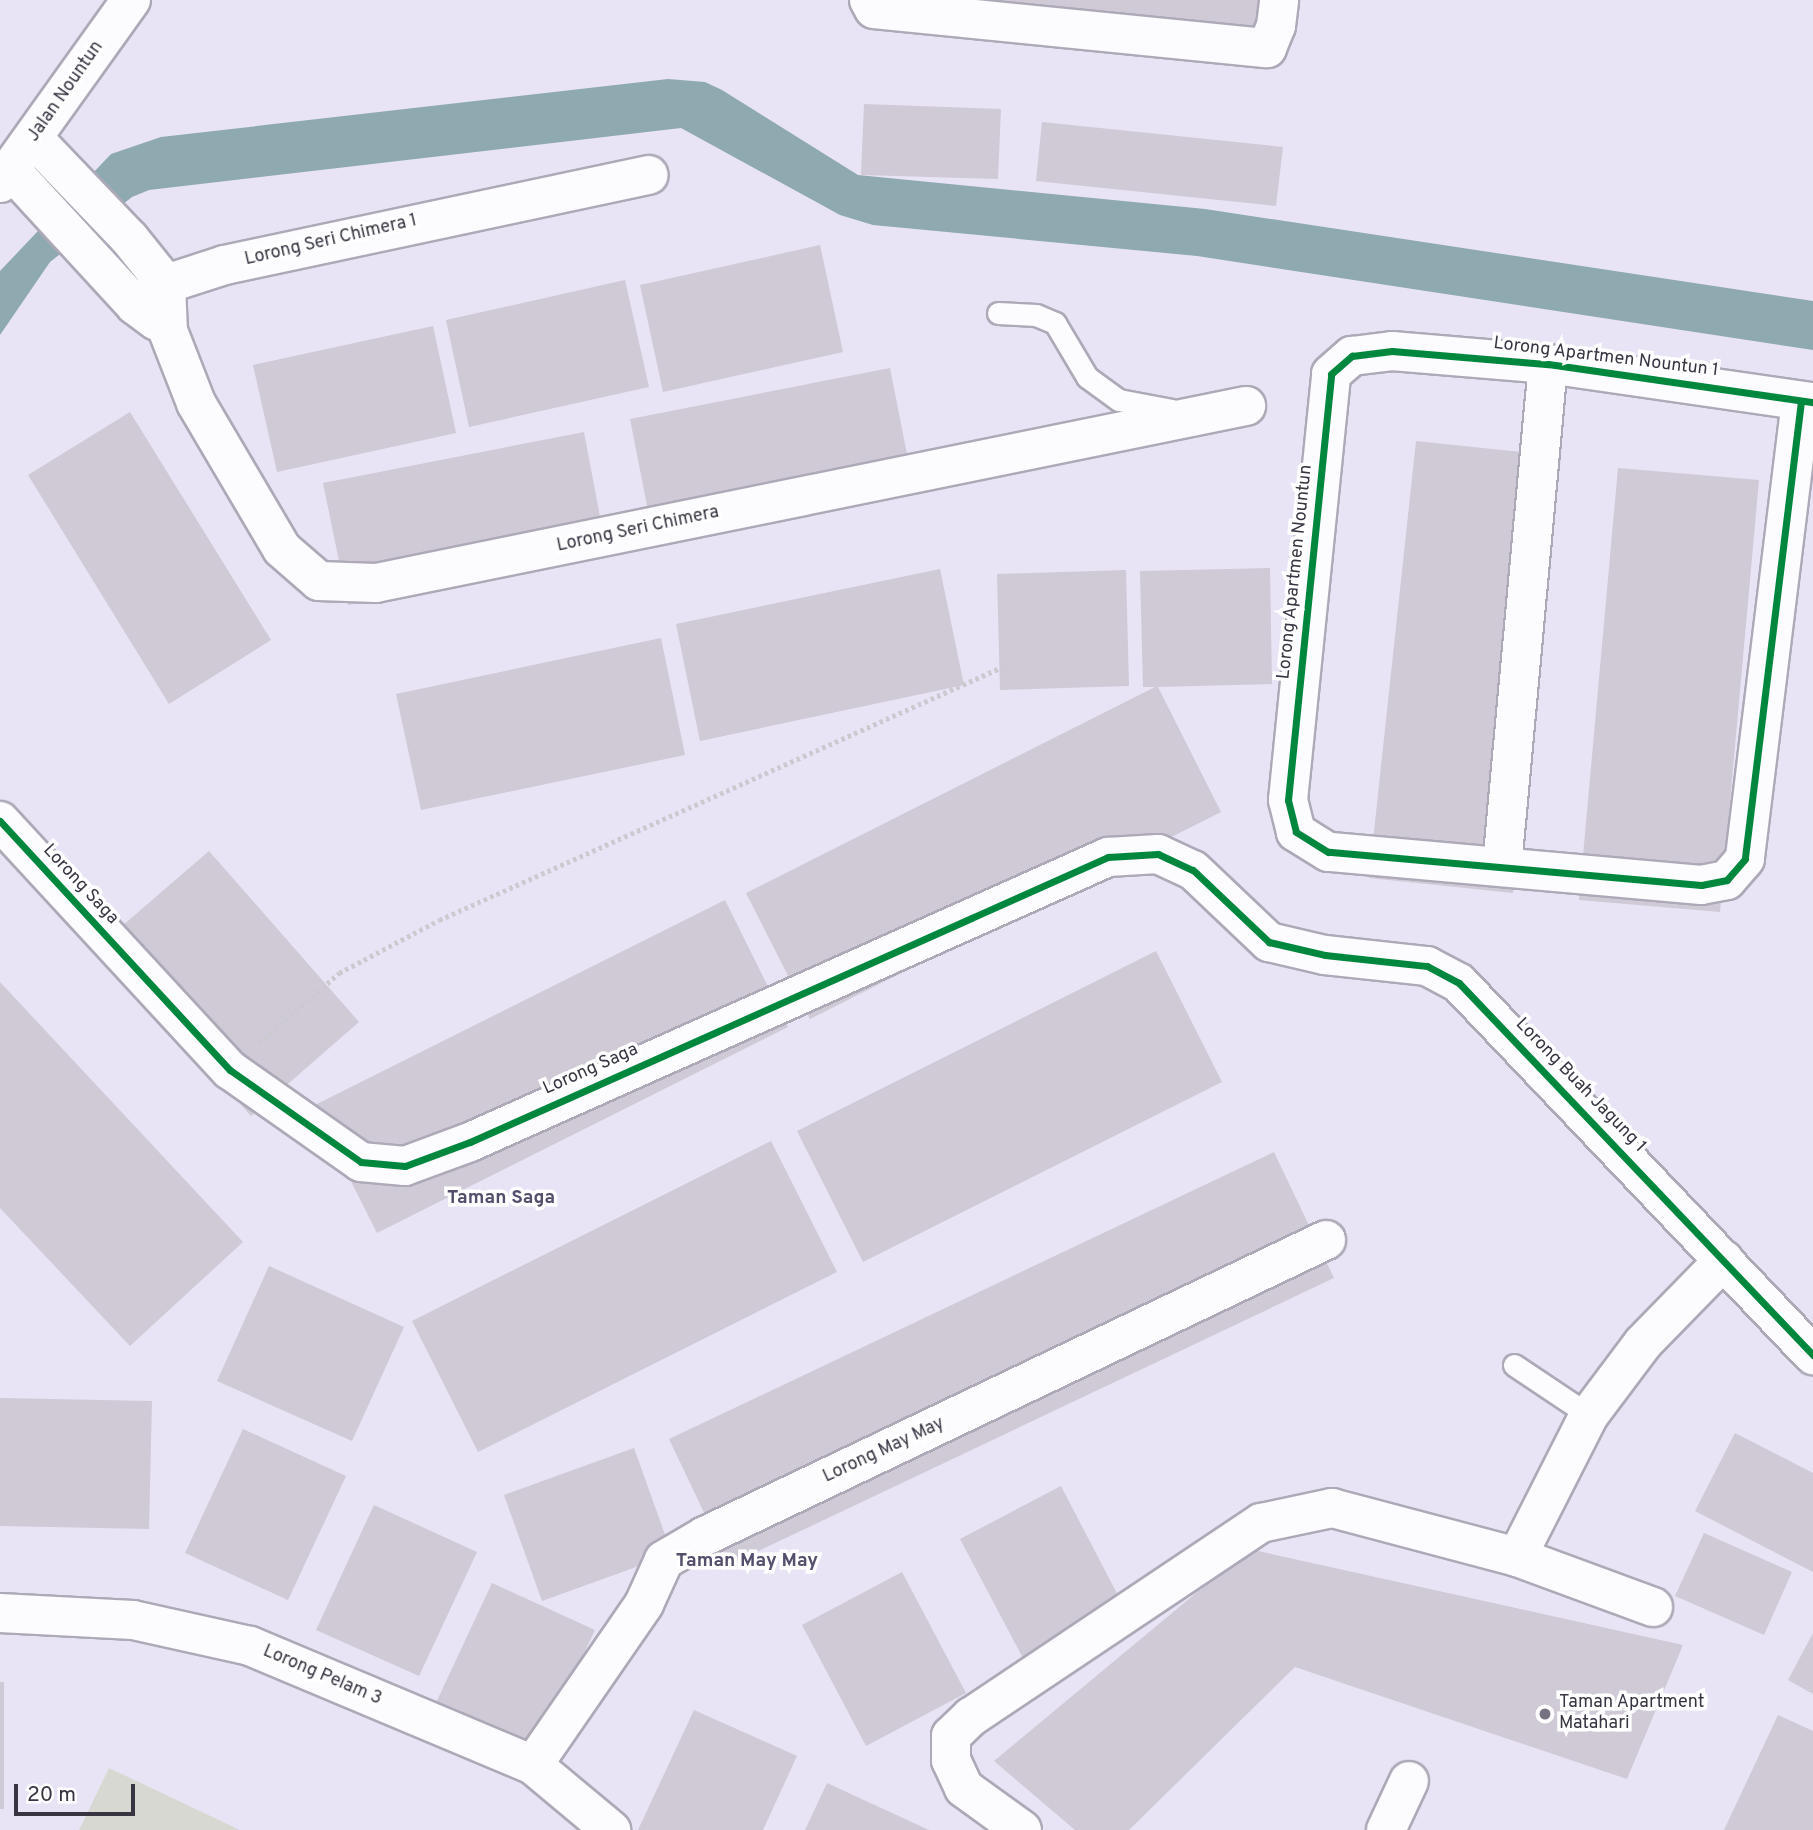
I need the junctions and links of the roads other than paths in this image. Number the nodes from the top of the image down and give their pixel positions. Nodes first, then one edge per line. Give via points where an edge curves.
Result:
1 (131, 0) edge
2 (869, 0) edge
3 (1279, 0) edge
4 (33, 138) junction
5 (649, 175) dead end
6 (5, 176) edge
7 (150, 294) junction
8 (998, 313) dead end
9 (1352, 356) joint
10 (1548, 363) junction
11 (1807, 402) edge
12 (1246, 406) dead end
13 (1209, 412) junction
14 (0, 821) edge
15 (1502, 866) junction
16 (1269, 942) joint
17 (1326, 1240) dead end
18 (1724, 1260) junction
19 (1813, 1355) edge
20 (1514, 1365) dead end
21 (1589, 1415) junction
22 (1517, 1557) junction
23 (1653, 1606) dead end
24 (0, 1614) edge
25 (533, 1765) junction
26 (1409, 1781) dead end
27 (611, 1830) edge
28 (1022, 1830) edge
29 (1386, 1830) edge

1 - 4 street, Jalan Nountun
2 - 3 street via 874,9 1267,48
4 - 6 street, Jalan Nountun
4 - 7 street via 129,238
5 - 7 street, Lorong Seri Chimera 1 via 225,265
6 - 7 street via 103,267
7 - 13 street, Lorong Seri Chimera via 196,403 282,549 319,581 376,583
8 - 13 lane via 1036,315 1055,323 1087,377 1119,400 1150,409
9 - 10 street, Lorong Apartmen Nountun 1 via 1392,351
9 - 15 street, Lorong Apartmen Nountun via 1331,374 1289,800 1296,832 1328,852
10 - 11 street, Lorong Apartmen Nountun 1
10 - 15 street
11 - 15 street via 1745,859 1727,880 1701,886
12 - 13 street, Lorong Seri Chimera
14 - 16 street, Lorong Saga via 230,1070 361,1161 405,1166 470,1142 1108,856 1158,854 1193,870
16 - 18 street, Lorong Buah Jagung 1 via 1325,955 1427,966 1459,983
17 - 25 street, Lorong May May via 705,1536 664,1560 644,1604
18 - 19 street, Lorong Buah Jagung 1
18 - 21 street via 1643,1343
20 - 21 lane
21 - 22 street
22 - 23 street
22 - 28 street via 1332,1508 1261,1523 971,1717 951,1735 951,1760 964,1788
24 - 25 street, Lorong Pelam 3 via 133,1620 250,1646
25 - 27 street, Lorong Pelam 3
26 - 29 street

